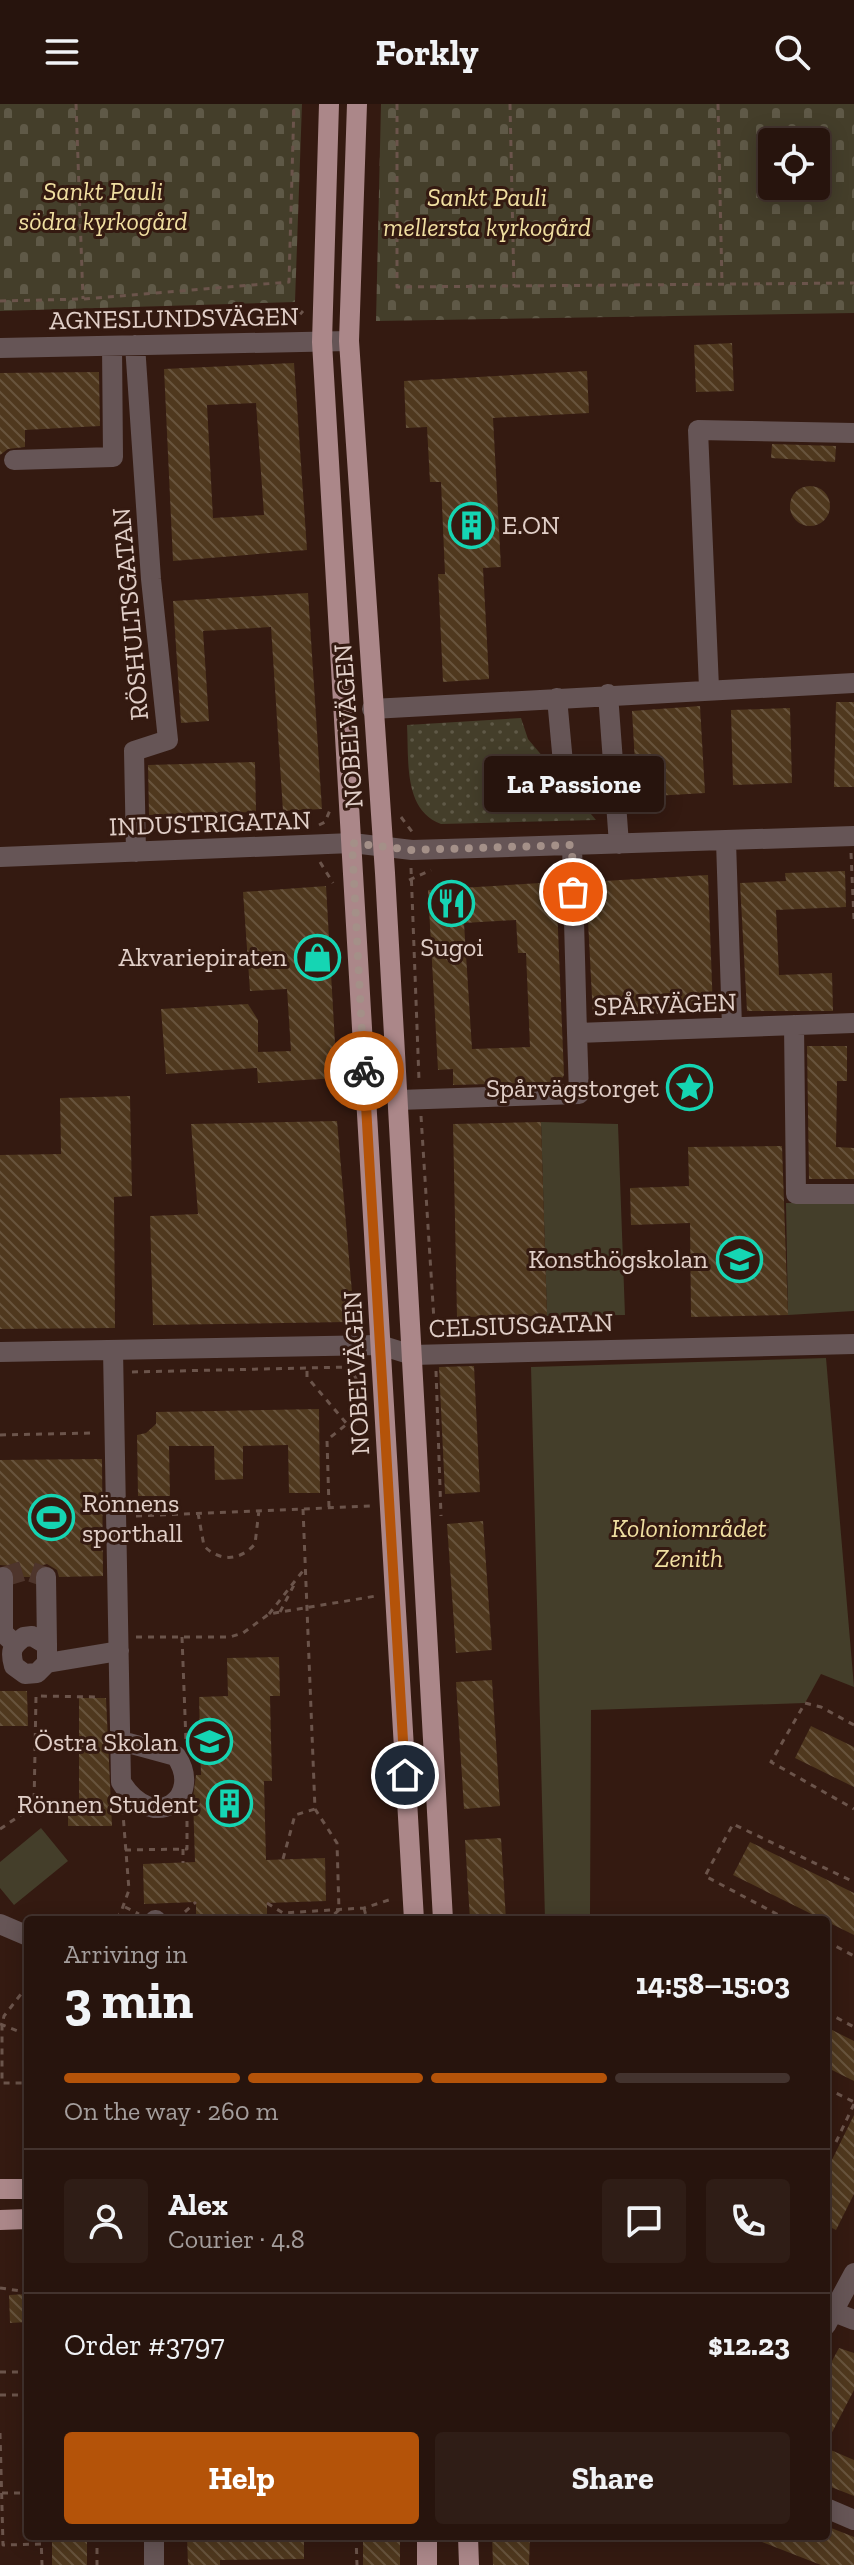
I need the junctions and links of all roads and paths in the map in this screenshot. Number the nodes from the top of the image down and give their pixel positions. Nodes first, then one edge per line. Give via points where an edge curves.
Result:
1 (76, 104) edge
2 (294, 104) edge
3 (329, 104) edge
4 (357, 104) edge
5 (397, 104) edge
6 (510, 104) edge
7 (718, 104) edge
8 (854, 283) edge
9 (722, 284) junction
10 (514, 286) junction
11 (83, 299) junction
12 (0, 301) edge
13 (349, 341) junction
14 (322, 342) junction
15 (135, 345) junction
16 (112, 346) junction
17 (0, 348) edge
18 (854, 433) edge
19 (14, 460) dead end
20 (854, 683) edge
21 (709, 688) junction
22 (608, 694) junction
23 (557, 698) junction
24 (372, 709) junction
25 (614, 780) junction
26 (726, 841) junction
27 (352, 843) junction
28 (619, 844) junction
29 (572, 845) junction
30 (853, 845) edge
31 (383, 848) junction
32 (136, 852) junction
33 (0, 857) edge
34 (854, 919) edge
35 (854, 1023) edge
36 (794, 1025) junction
37 (732, 1027) junction
38 (577, 1033) junction
39 (398, 1100) junction
40 (854, 1194) edge
41 (854, 1344) edge
42 (380, 1345) junction
43 (113, 1350) junction
44 (0, 1352) edge
45 (412, 1355) junction
46 (307, 1369) junction
47 (113, 1373) junction
48 (364, 1395) dead end
49 (367, 1423) dead end
50 (347, 1424) junction
51 (115, 1433) junction
52 (0, 1435) edge
53 (372, 1506) dead end
54 (329, 1508) junction
55 (303, 1509) junction
56 (259, 1510) junction
57 (198, 1513) junction
58 (116, 1517) junction
59 (306, 1567) junction
60 (301, 1573) junction
61 (3, 1577) dead end
62 (46, 1577) dead end
63 (376, 1596) dead end
64 (306, 1608) junction
65 (280, 1612) junction
66 (269, 1614) junction
67 (14, 1643) junction
68 (119, 1644) junction
69 (47, 1654) junction
70 (120, 1697) junction
71 (854, 1725) edge
72 (121, 1741) junction
73 (200, 1743) dead end
74 (186, 1745) dead end
75 (121, 1782) junction
76 (315, 1809) junction
77 (854, 1809) edge
78 (187, 1826) dead end
79 (194, 1826) dead end
80 (0, 1829) edge
81 (183, 1849) dead end
82 (283, 1859) dead end
83 (183, 1863) dead end
84 (854, 1882) edge
85 (392, 1899) dead end
86 (196, 1902) dead end
87 (267, 1903) dead end
88 (364, 1908) junction
89 (339, 1910) junction
90 (121, 1912) junction
91 (283, 1913) joint
92 (114, 1916) edge
93 (120, 1916) edge
94 (180, 1916) edge
95 (332, 1916) edge
96 (366, 1916) edge
97 (414, 1916) edge
98 (443, 1916) edge
99 (780, 1916) edge
100 (0, 1924) edge
101 (24, 1934) edge
102 (830, 1943) edge
103 (854, 1956) edge
104 (24, 1990) edge
105 (830, 2014) edge
106 (1, 2024) edge
107 (854, 2027) edge
108 (24, 2033) edge
109 (24, 2083) edge
110 (830, 2090) edge
111 (854, 2103) edge
112 (836, 2142) dead end
113 (0, 2189) edge
114 (24, 2189) edge
115 (24, 2219) edge
116 (0, 2220) edge
117 (854, 2273) edge
118 (0, 2288) edge
119 (24, 2291) edge
120 (830, 2312) edge
121 (830, 2315) edge
122 (854, 2320) edge
123 (0, 2372) edge
124 (24, 2372) edge
125 (0, 2395) edge
126 (24, 2395) edge
127 (0, 2433) edge
128 (2, 2493) edge
129 (24, 2493) edge
130 (830, 2510) edge
131 (854, 2520) edge
132 (41, 2540) edge
133 (97, 2540) edge
134 (154, 2540) edge
135 (356, 2540) edge
136 (427, 2540) edge
137 (468, 2540) edge
138 (41, 2544) junction
139 (42, 2565) edge
140 (97, 2565) edge
141 (154, 2565) edge
142 (357, 2565) edge
143 (427, 2565) edge
144 (469, 2565) edge

1 - 11 path
2 - 11 path via 289,282
3 - 14 main road, NOBELVÄGEN
4 - 13 main road, NOBELVÄGEN
5 - 10 path via 397,287
6 - 10 path
7 - 9 path
8 - 9 path
9 - 10 path
11 - 12 path
13 - 14 street, AGNESLUNDSVÄGEN
13 - 24 main road, NOBELVÄGEN
14 - 15 street, AGNESLUNDSVÄGEN
14 - 27 main road, NOBELVÄGEN
15 - 16 street, AGNESLUNDSVÄGEN
15 - 32 street, RÖSHULTSGATAN via 168,740 134,751
16 - 17 street, AGNESLUNDSVÄGEN
16 - 19 street via 113,457
18 - 21 street via 698,430
20 - 21 street
21 - 22 street
22 - 23 street
22 - 25 street
23 - 24 street
23 - 25 street via 563,763 580,774
24 - 31 main road, NOBELVÄGEN
25 - 28 street
26 - 28 street, INDUSTRIGATAN
26 - 30 street, INDUSTRIGATAN
26 - 37 street
27 - 31 street, INDUSTRIGATAN
27 - 32 street, INDUSTRIGATAN
27 - 42 main road, NOBELVÄGEN
28 - 29 street, INDUSTRIGATAN
29 - 31 street, INDUSTRIGATAN
29 - 38 street
30 - 34 path
31 - 39 main road, NOBELVÄGEN
32 - 33 street, INDUSTRIGATAN
35 - 36 street, SPÅRVÄGEN
36 - 37 street, SPÅRVÄGEN
36 - 40 street via 796,1194
37 - 38 street, SPÅRVÄGEN
38 - 39 street, SPÅRVÄGEN via 579,1094
39 - 45 main road, NOBELVÄGEN
41 - 45 street, CELSIUSGATAN
42 - 43 street, CELSIUSGATAN
42 - 45 street, CELSIUSGATAN
42 - 97 main road, NOBELVÄGEN
43 - 44 street, CELSIUSGATAN
43 - 47 street
45 - 98 main road, NOBELVÄGEN
46 - 47 path
46 - 48 path via 350,1367
46 - 50 path via 307,1377
47 - 51 street
49 - 50 path
50 - 54 path via 327,1440
51 - 52 path
51 - 58 street
53 - 54 path
54 - 55 path
55 - 56 path
55 - 59 path
56 - 57 path
56 - 57 path via 255,1544 230,1558 218,1557 204,1546
57 - 58 path
58 - 68 street
59 - 60 path
59 - 64 path
60 - 65 path
60 - 66 path
61 - 67 street via 3,1633
62 - 69 street
63 - 64 path
64 - 65 path
64 - 76 path
65 - 66 path
66 - 68 path via 230,1637
67 - 69 street via 32,1636
67 - 69 street via 14,1666 25,1674 37,1673
68 - 69 street
68 - 70 street
70 - 72 street
70 - 80 path via 36,1696 34,1806
71 - 77 path via 805,1703 771,1762
72 - 75 street
72 - 75 street via 176,1756 185,1782 169,1805 155,1809 141,1806
73 - 74 path
75 - 90 path via 129,1890
76 - 82 path via 295,1815
76 - 89 path via 337,1843
78 - 79 path
81 - 83 path
84 - 99 path via 733,1824 705,1876
85 - 88 path
86 - 94 path
87 - 91 path
88 - 89 path
88 - 96 path
89 - 91 path
89 - 95 path
90 - 92 path
90 - 93 path
100 - 101 street
102 - 103 path
104 - 106 path
105 - 107 path
106 - 108 path
106 - 109 path via 2,2083
110 - 111 path
111 - 112 path
113 - 114 main road
115 - 116 main road
117 - 120 street
118 - 119 path
121 - 122 street
123 - 124 path
125 - 126 path
127 - 128 path
128 - 129 path
128 - 138 path via 3,2545
130 - 131 street
132 - 138 path
133 - 140 path
134 - 141 street
135 - 142 path
136 - 143 main road
137 - 144 main road
138 - 139 path

